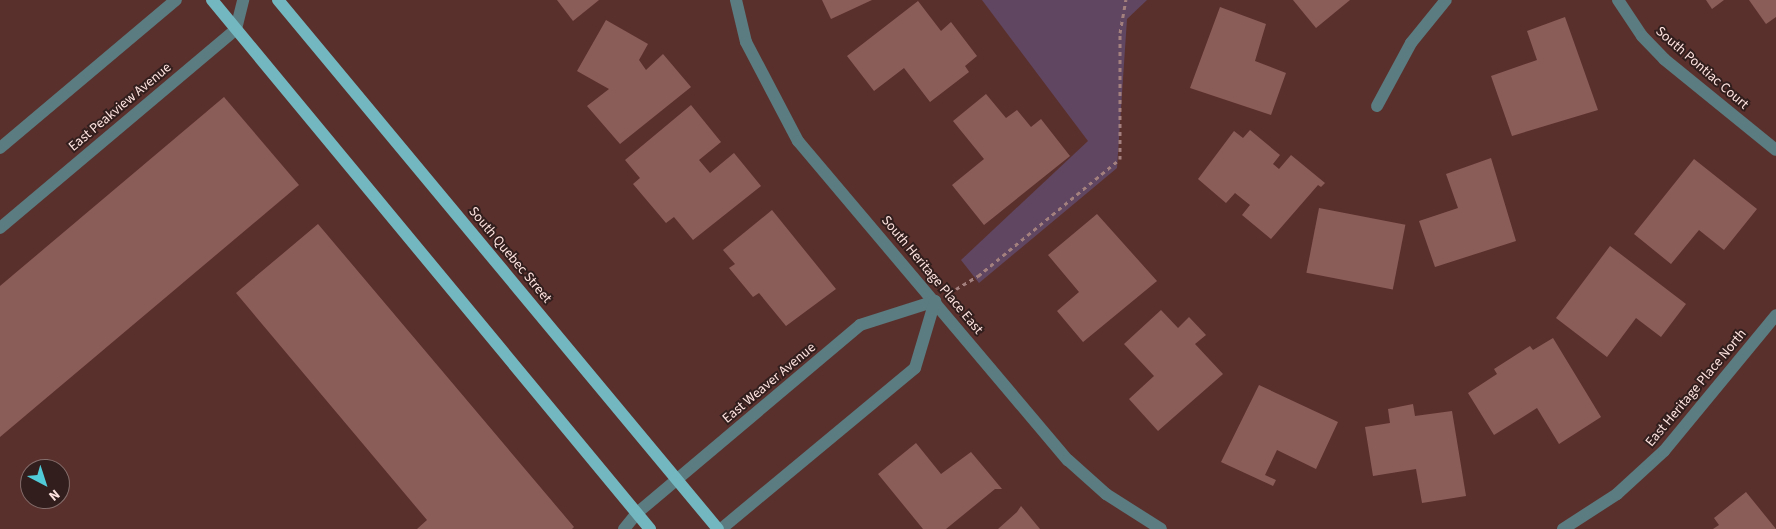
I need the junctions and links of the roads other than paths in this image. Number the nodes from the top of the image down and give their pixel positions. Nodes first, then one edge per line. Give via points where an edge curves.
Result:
1 (176, 0) edge
2 (212, 0) edge
3 (243, 0) edge
4 (278, 0) edge
5 (736, 0) edge
6 (1446, 0) edge
7 (1618, 0) edge
8 (236, 29) junction
9 (1377, 106) dead end
10 (0, 148) edge
11 (1776, 150) edge
12 (0, 228) edge
13 (934, 301) junction
14 (1776, 315) edge
15 (677, 480) junction
16 (637, 513) junction
17 (624, 529) edge
18 (650, 529) edge
19 (720, 529) edge
20 (1161, 529) edge
21 (1563, 529) edge

1 - 10 street
2 - 8 main road
3 - 8 street
4 - 15 main road, South Quebec Street
5 - 13 street, South Heritage Place East via 746,42 798,141
6 - 9 street via 1411,43
7 - 11 street, South Pontiac Court via 1642,36 1664,59
8 - 12 street, East Peakview Avenue
8 - 16 main road
13 - 15 street, East Weaver Avenue via 860,325
13 - 19 street via 915,368
13 - 20 street, South Heritage Place East via 1068,460 1106,494
14 - 21 street, East Heritage Place North via 1664,451 1617,494
15 - 16 street, East Weaver Avenue
15 - 19 main road, South Quebec Street
16 - 17 street, East Weaver Avenue
16 - 18 main road

